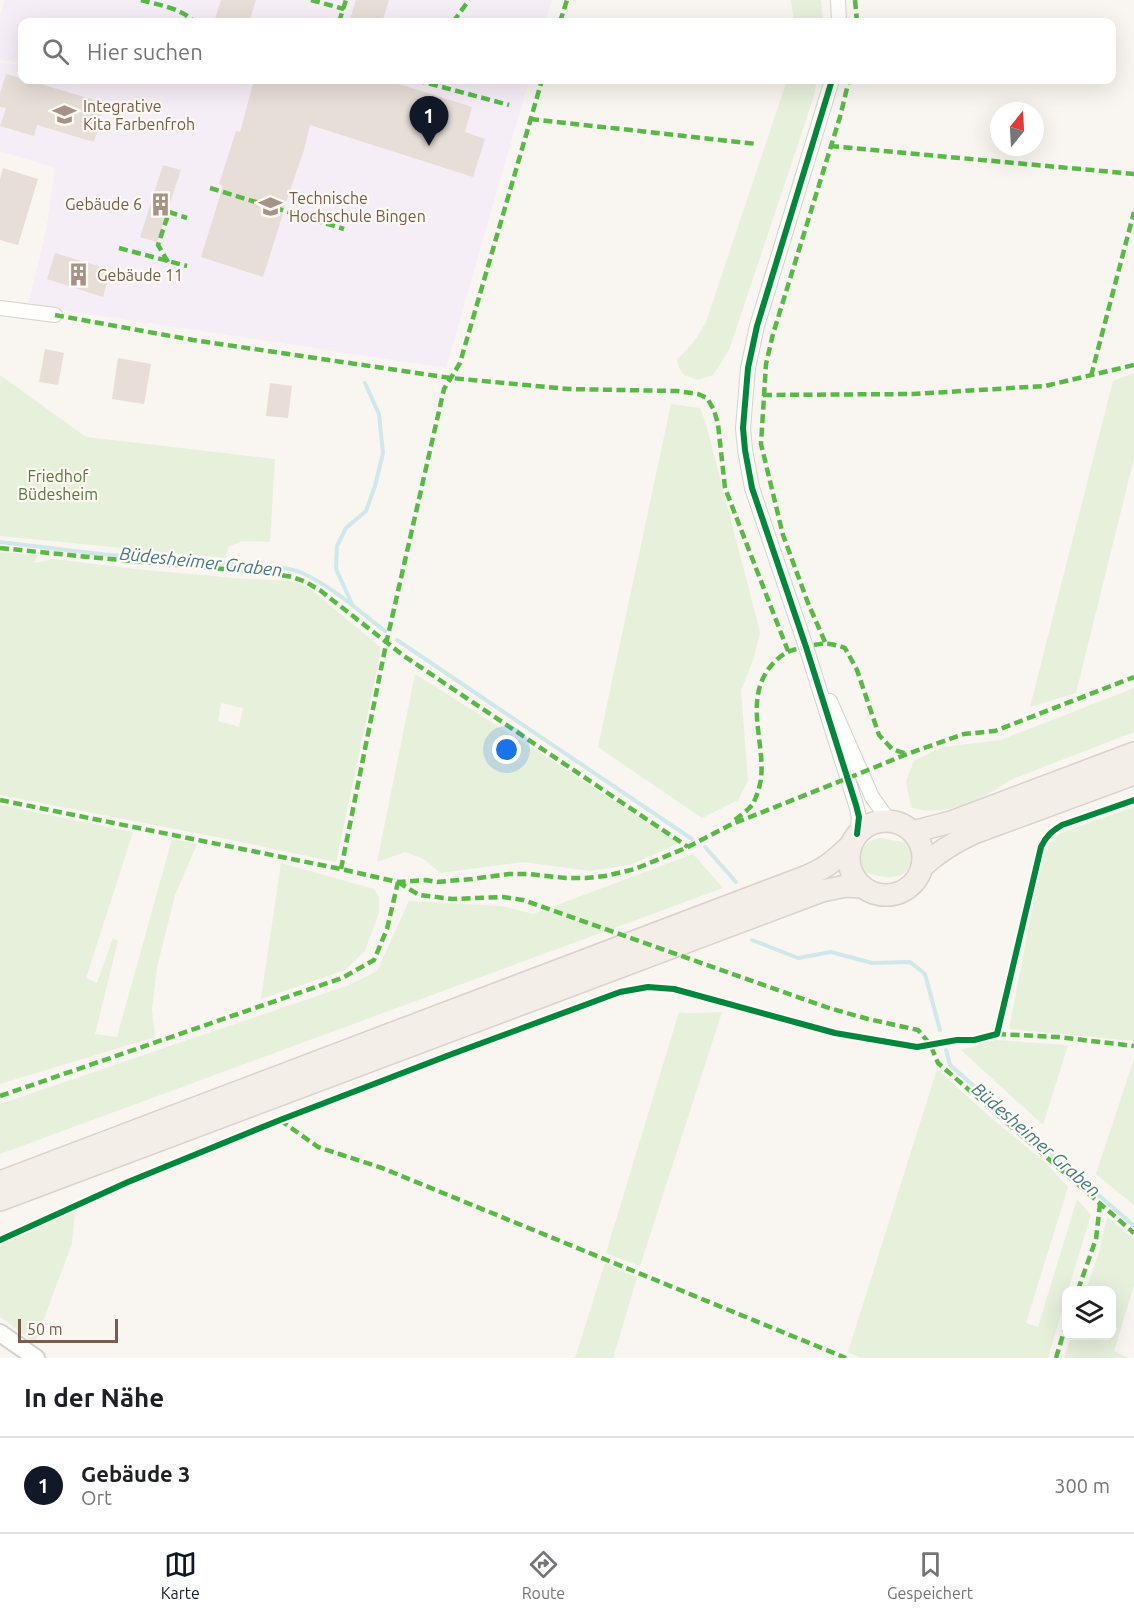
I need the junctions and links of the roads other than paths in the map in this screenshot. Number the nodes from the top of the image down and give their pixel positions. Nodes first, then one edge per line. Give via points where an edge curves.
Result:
1 (838, 0) edge
2 (839, 18) edge
3 (831, 84) edge
4 (0, 308) edge
5 (55, 315) dead end
6 (806, 647) junction
7 (1134, 753) edge
8 (1134, 774) edge
9 (890, 822) junction
10 (912, 832) junction
11 (854, 839) junction
12 (922, 867) junction
13 (862, 887) junction
14 (0, 1182) edge
15 (0, 1200) edge
16 (0, 1333) edge
17 (36, 1358) edge

1 - 2 street
3 - 6 street via 757,326 744,404 744,450 752,488
4 - 5 street
6 - 9 street via 872,797
6 - 11 street via 856,805 859,817
7 - 10 main road via 951,822
8 - 12 main road via 974,833 954,842
9 - 10 main road
9 - 11 main road via 870,824
10 - 12 main road via 923,852
11 - 13 main road via 848,863
11 - 14 main road via 822,870
12 - 13 main road via 912,886 903,892 881,896
13 - 15 main road via 822,891
16 - 17 street

